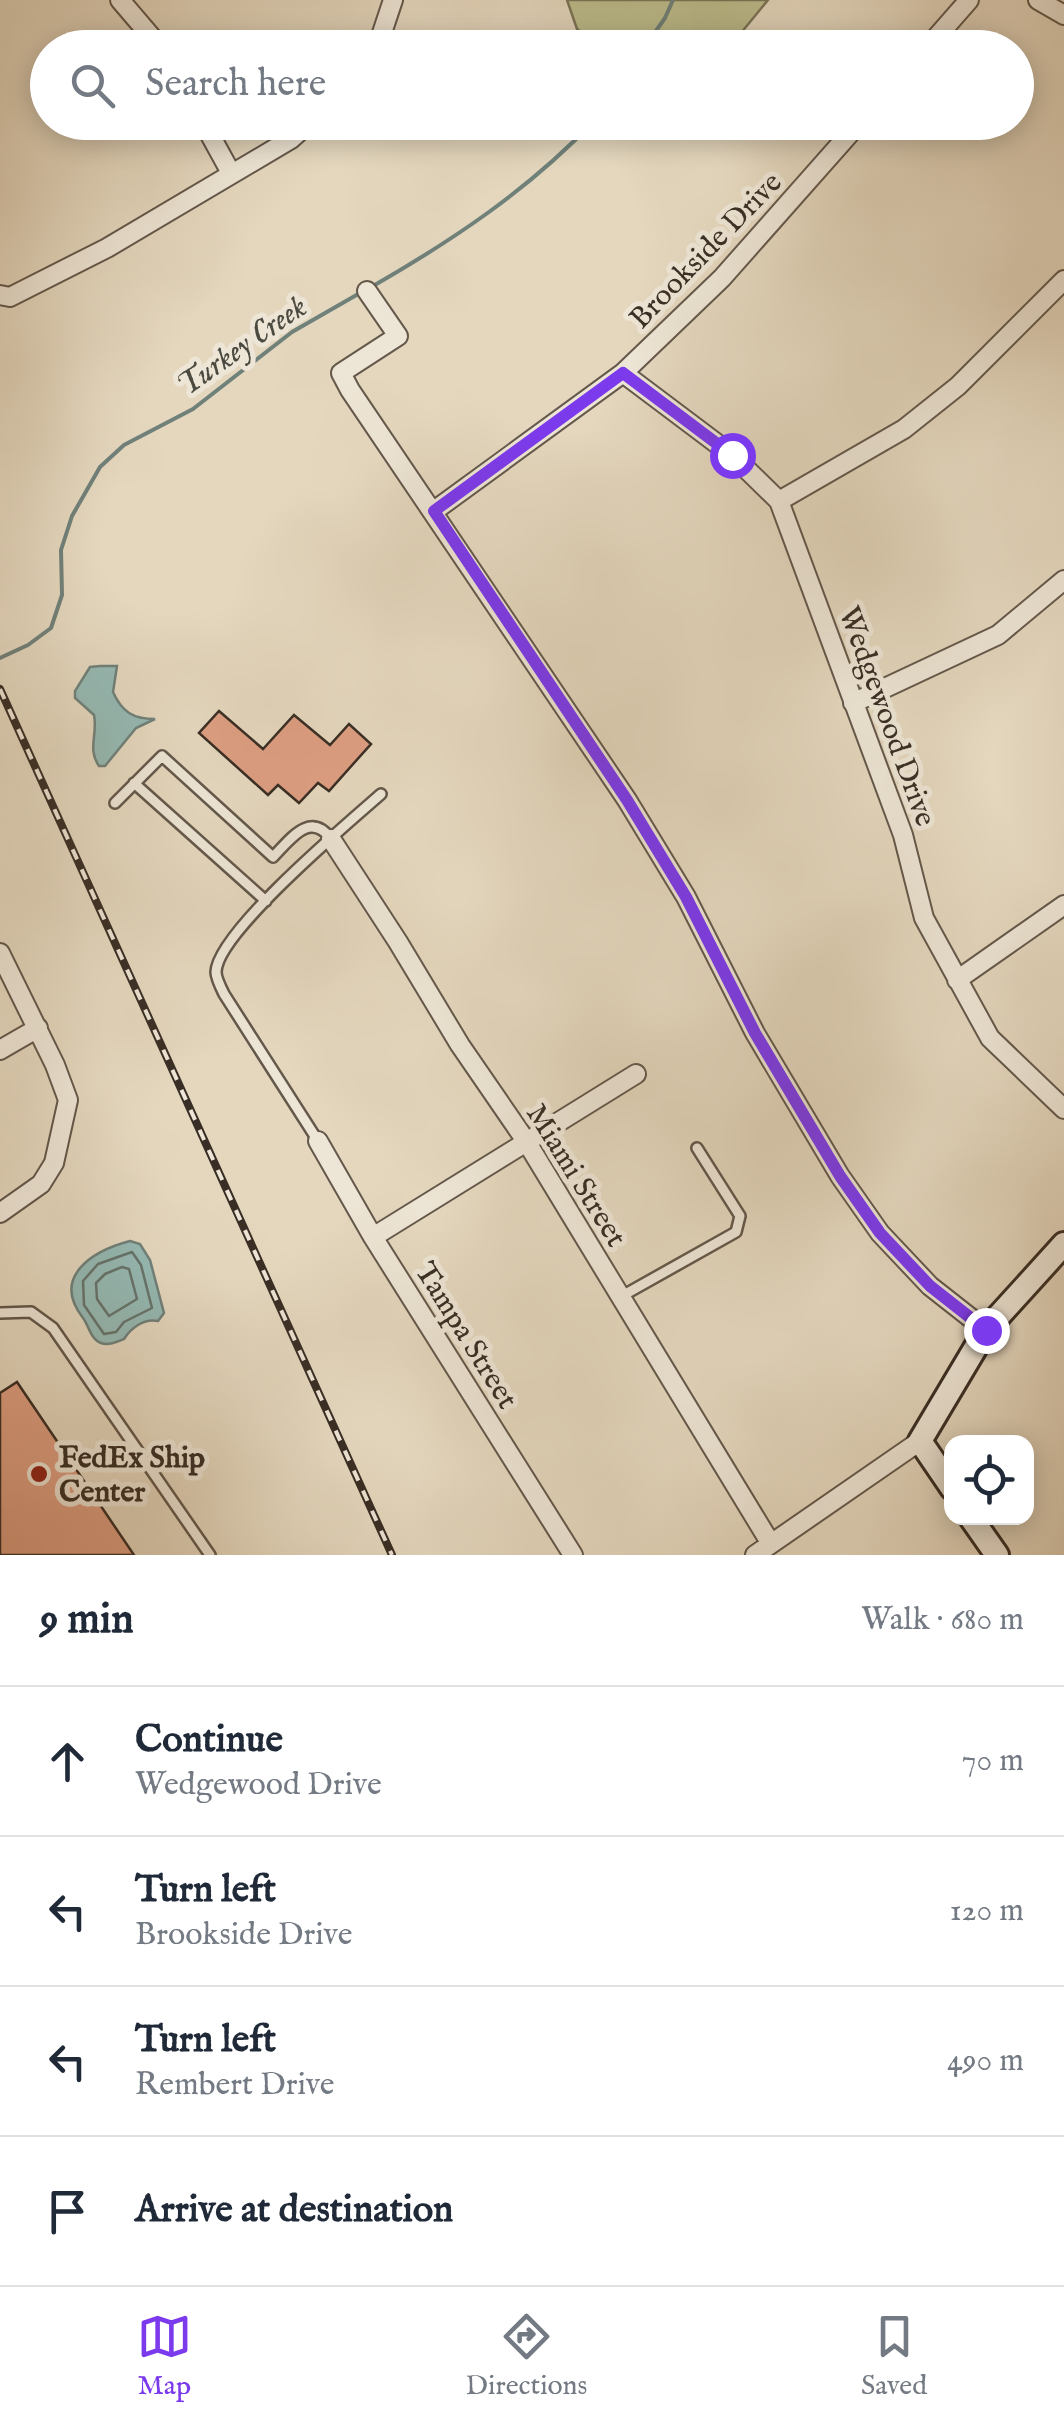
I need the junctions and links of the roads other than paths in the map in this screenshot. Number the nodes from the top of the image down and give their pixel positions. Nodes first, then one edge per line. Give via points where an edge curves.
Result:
1 (120, 0) edge
2 (393, 0) edge
3 (969, 0) edge
4 (1038, 0) edge
5 (1064, 16) edge
6 (145, 30) edge
7 (382, 30) edge
8 (943, 30) edge
9 (213, 140) edge
10 (289, 140) edge
11 (844, 140) edge
12 (231, 174) junction
13 (1064, 280) edge
14 (367, 291) dead end
15 (0, 296) edge
16 (623, 373) junction
17 (779, 500) junction
18 (434, 511) junction
19 (1064, 580) edge
20 (853, 703) junction
21 (134, 783) junction
22 (380, 794) dead end
23 (115, 803) dead end
24 (331, 839) junction
25 (273, 857) junction
26 (291, 872) junction
27 (266, 901) junction
28 (1064, 905) edge
29 (0, 954) edge
30 (957, 980) junction
31 (38, 1028) junction
32 (0, 1050) edge
33 (636, 1074) dead end
34 (1064, 1109) edge
35 (526, 1141) junction
36 (318, 1142) joint
37 (697, 1148) dead end
38 (0, 1213) edge
39 (373, 1237) junction
40 (1064, 1244) edge
41 (620, 1298) junction
42 (0, 1314) edge
43 (986, 1330) junction
44 (920, 1441) junction
45 (944, 1476) edge
46 (977, 1525) edge
47 (763, 1550) edge
48 (210, 1555) edge
49 (574, 1555) edge
50 (997, 1555) edge

1 - 6 street
2 - 7 street
3 - 8 street
4 - 5 street
9 - 12 street
10 - 12 street
11 - 16 street, Brookside Drive via 722,278
12 - 15 street via 107,248 10,297
13 - 17 street via 958,386 904,429
14 - 18 street via 398,336 341,373
16 - 17 street, Wedgewood Drive via 732,455
16 - 18 street, Brookside Drive
17 - 20 street, Wedgewood Drive
18 - 43 street via 627,800 840,1176 880,1233 930,1286
19 - 20 street via 998,635
20 - 30 street, Wedgewood Drive via 903,835 924,918
21 - 23 lane
21 - 25 lane via 162,756
21 - 27 lane
22 - 24 lane
24 - 25 lane via 324,829 301,828
24 - 26 lane
24 - 35 street, Miami Street
25 - 26 lane
26 - 27 lane
27 - 36 lane via 223,952 216,972
28 - 30 street
29 - 31 street
30 - 34 street, Wedgewood Drive via 990,1038
31 - 32 street
31 - 38 street via 68,1100 64,1128 41,1184
33 - 35 street
35 - 39 street
35 - 41 street, Miami Street
36 - 39 street, Tampa Street
37 - 41 lane via 740,1216 736,1232
39 - 49 street, Tampa Street
40 - 43 street
41 - 47 street, Miami Street
42 - 48 lane via 31,1312 53,1328
43 - 44 street
44 - 45 street
44 - 47 street
46 - 50 street

